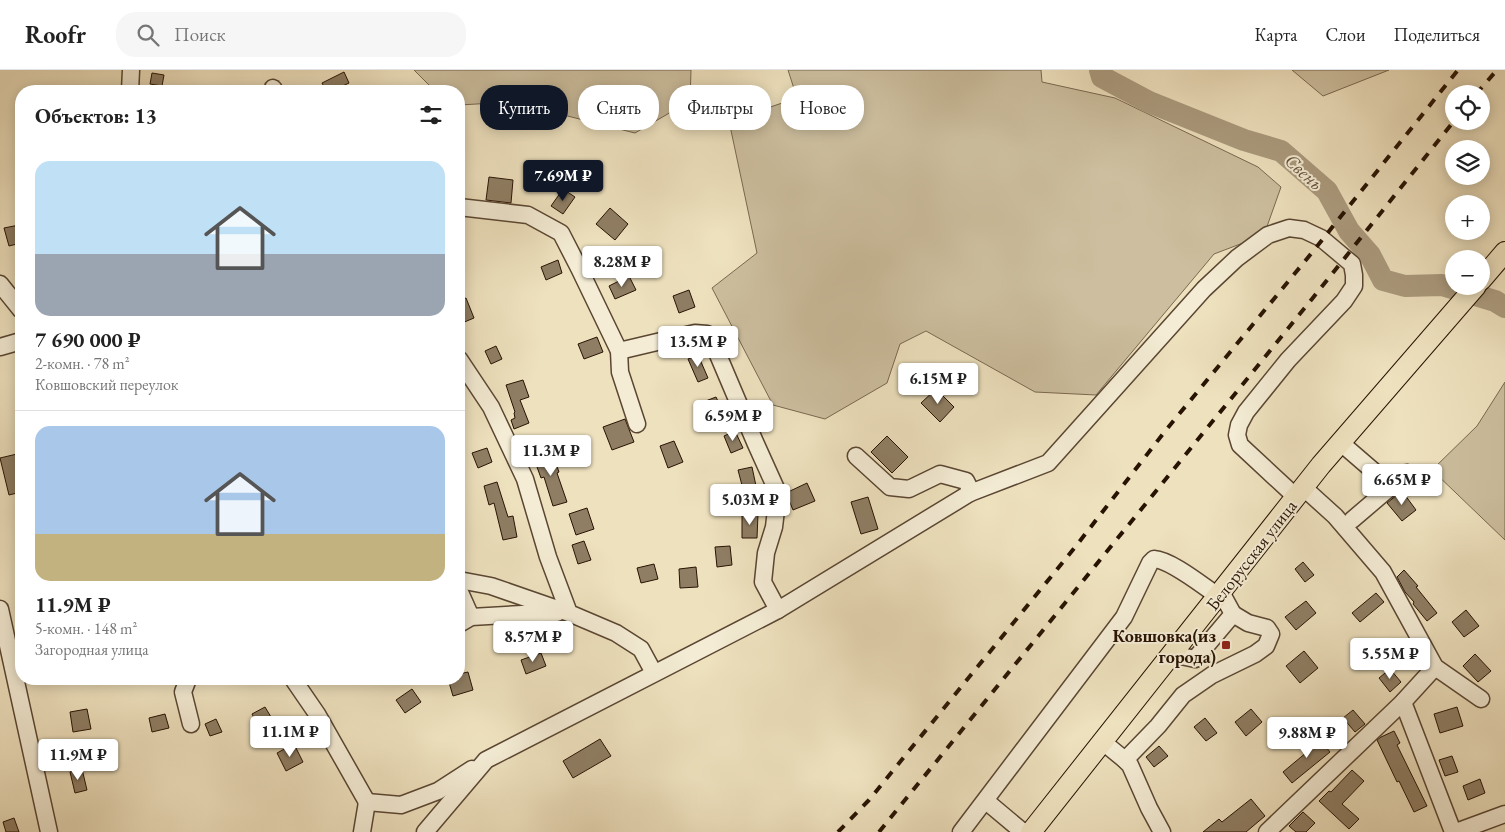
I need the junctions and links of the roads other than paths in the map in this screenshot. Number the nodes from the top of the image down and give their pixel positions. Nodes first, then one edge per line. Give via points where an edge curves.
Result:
1 (131, 70) edge
2 (130, 85) edge
3 (465, 207) edge
4 (1505, 252) edge
5 (1490, 270) edge
6 (0, 284) edge
7 (1468, 295) edge
8 (15, 303) edge
9 (15, 343) edge
10 (0, 348) edge
11 (618, 351) junction
12 (465, 368) edge
13 (638, 424) dead end
14 (1341, 443) junction
15 (856, 456) dead end
16 (1407, 473) dead end
17 (1392, 487) junction
18 (970, 493) junction
19 (1300, 493) junction
20 (1352, 520) dead end
21 (465, 581) edge
22 (1220, 594) junction
23 (0, 609) edge
24 (778, 610) junction
25 (569, 613) junction
26 (1233, 614) junction
27 (465, 620) edge
28 (1172, 654) junction
29 (1434, 667) junction
30 (654, 673) junction
31 (15, 677) edge
32 (17, 685) edge
33 (186, 685) edge
34 (297, 685) edge
35 (1482, 699) dead end
36 (1403, 702) junction
37 (191, 724) dead end
38 (1103, 742) junction
39 (486, 760) junction
40 (1125, 760) junction
41 (986, 801) junction
42 (366, 802) junction
43 (1505, 814) edge
44 (49, 832) edge
45 (362, 832) edge
46 (425, 832) edge
47 (961, 832) edge
48 (1023, 832) edge
49 (1031, 832) edge
50 (1162, 832) edge
51 (1267, 832) edge
52 (1455, 832) edge

1 - 2 street
3 - 11 street via 528,215 561,232
4 - 5 main road
6 - 8 street
7 - 14 main road, Белорусская улица
9 - 10 street
11 - 13 street via 620,372
11 - 24 street via 695,333 707,334 713,343 778,493 774,527 766,553 764,582
12 - 25 street via 491,407 525,479
14 - 17 street
14 - 19 main road, Белорусская улица
15 - 18 street via 890,487 909,489 940,474 966,481
16 - 17 street
17 - 20 street
18 - 19 street via 1048,463 1204,290 1252,246 1268,235 1289,228 1304,230 1321,238 1352,264 1354,275 1354,286 1344,302 1288,360 1239,425 1240,445
18 - 24 street
19 - 22 main road, Белорусская улица
19 - 29 street via 1336,516 1383,572
21 - 25 street via 492,586
22 - 26 street
22 - 28 main road, Белорусская улица
22 - 41 street via 1161,559 1154,559 1124,617
23 - 31 street
24 - 30 street
25 - 27 street
25 - 30 street via 616,633 641,649
26 - 28 street via 1195,660
26 - 40 street via 1248,623 1267,628 1271,634 1266,646 1183,695
28 - 38 main road, Белорусская улица
29 - 35 street
29 - 36 street
30 - 39 street
32 - 44 street
33 - 37 street via 183,692
34 - 42 street
36 - 51 street
36 - 52 street
38 - 40 street
38 - 49 main road, Белорусская улица
39 - 42 street via 438,791 402,805
39 - 46 street
40 - 50 street
41 - 47 street
41 - 48 street
42 - 45 street
43 - 52 street

